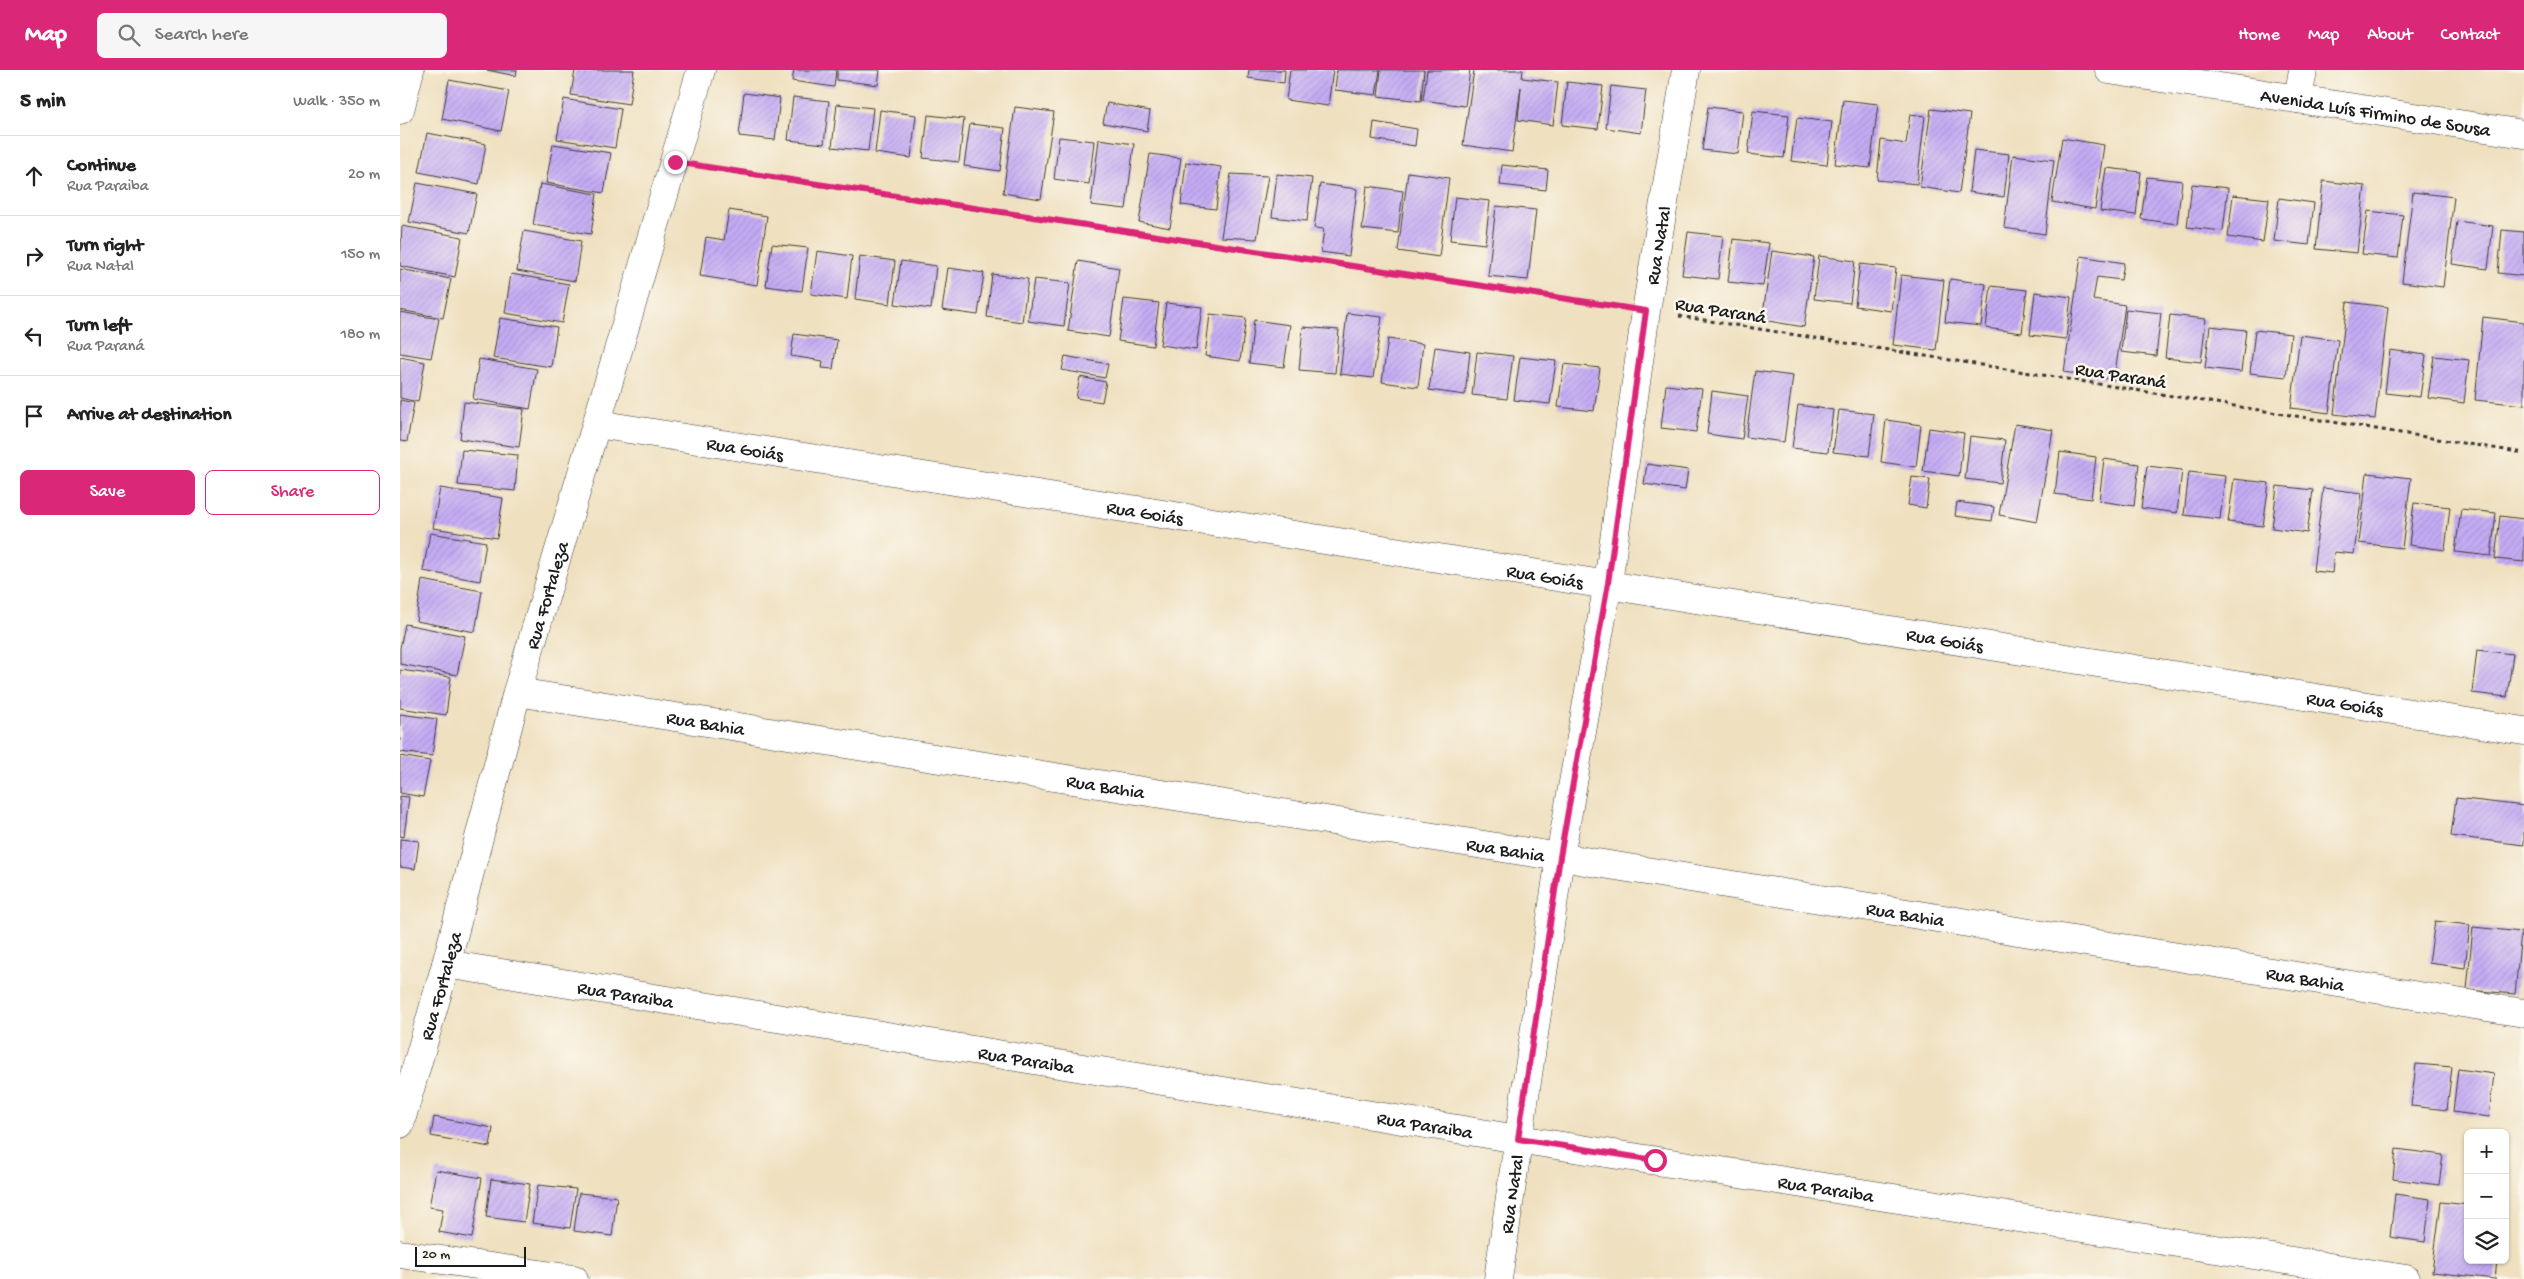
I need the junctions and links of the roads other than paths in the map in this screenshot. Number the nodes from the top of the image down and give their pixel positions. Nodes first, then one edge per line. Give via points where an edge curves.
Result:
1 (410, 70) edge
2 (701, 70) edge
3 (1686, 70) edge
4 (2109, 70) edge
5 (2303, 70) edge
6 (2298, 99) junction
7 (400, 110) edge
8 (2524, 134) edge
9 (597, 424) junction
10 (1608, 583) junction
11 (517, 692) junction
12 (2524, 731) edge
13 (1560, 857) junction
14 (446, 964) junction
15 (2524, 1013) edge
16 (400, 1124) edge
17 (1518, 1139) junction
18 (400, 1254) edge
19 (574, 1279) edge
20 (1498, 1279) edge
21 (2406, 1279) edge

1 - 7 street
2 - 9 street, Rua Fortaleza
3 - 10 street, Rua Natal via 1646,311
4 - 6 street, Avenida Luís Firmino de Sousa
5 - 6 street
6 - 8 street, Avenida Luís Firmino de Sousa
9 - 10 street, Rua Goiás
9 - 11 street, Rua Fortaleza
10 - 12 street, Rua Goiás
10 - 13 street, Rua Natal
11 - 13 street, Rua Bahia
11 - 14 street, Rua Fortaleza
13 - 15 street, Rua Bahia
13 - 17 street, Rua Natal
14 - 16 street, Rua Fortaleza
14 - 17 street, Rua Paraiba
17 - 20 street, Rua Natal
17 - 21 street, Rua Paraiba
18 - 19 street

